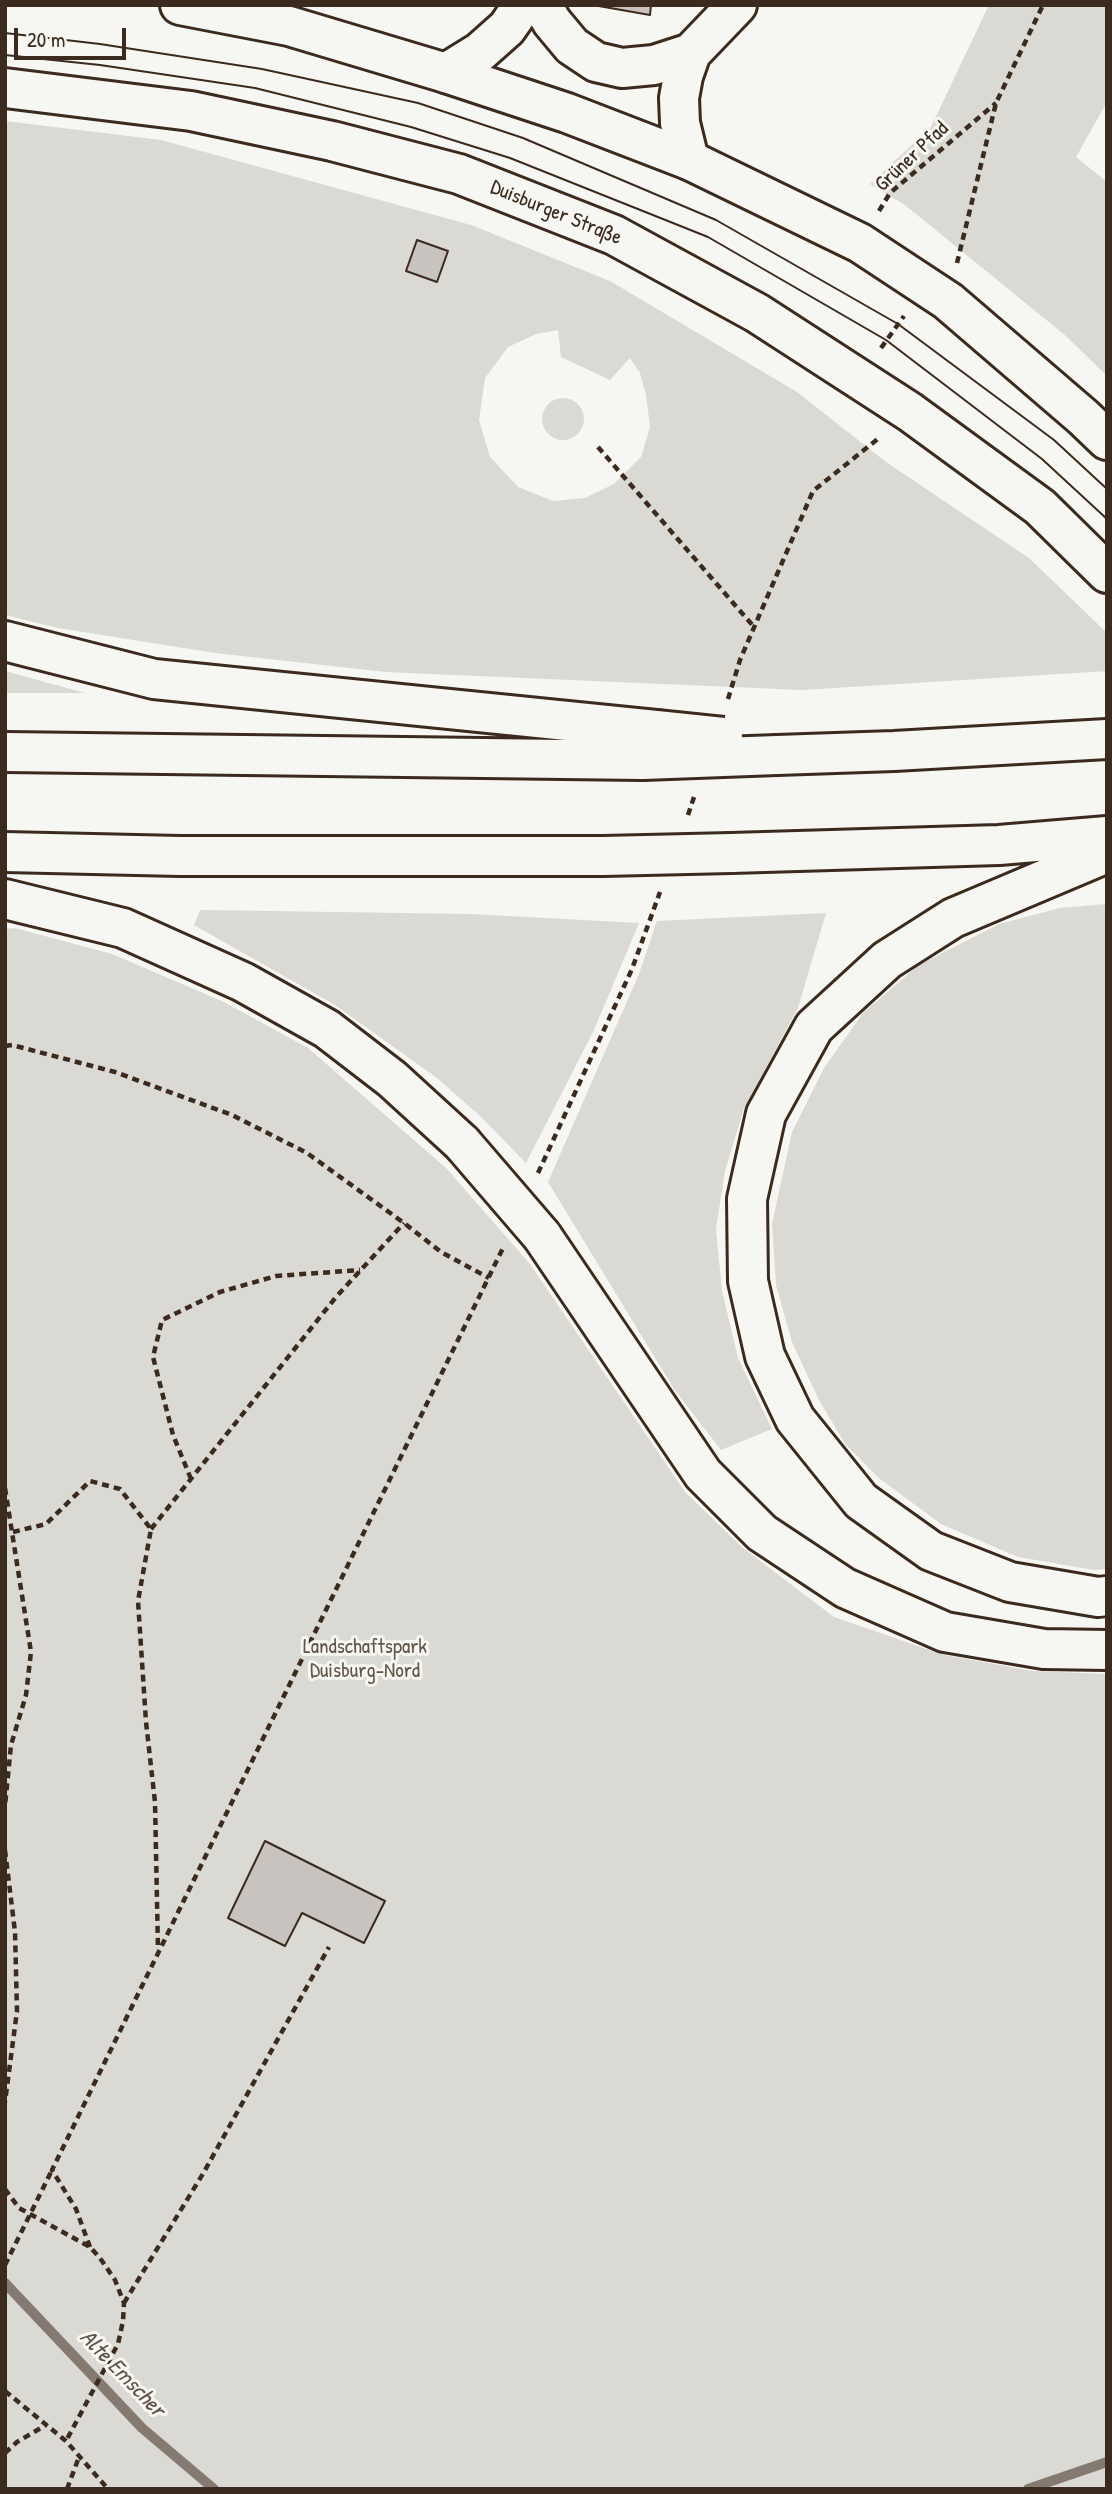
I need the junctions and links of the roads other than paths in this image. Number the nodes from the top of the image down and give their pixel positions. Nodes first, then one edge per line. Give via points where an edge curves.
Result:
1 (180, 5) edge
2 (523, 5) edge
3 (542, 5) edge
4 (737, 5) edge
5 (691, 53) junction
6 (446, 73) junction
7 (5, 89) edge
8 (689, 160) junction
9 (1095, 429) edge
10 (1107, 573) edge
11 (5, 641) edge
12 (1107, 739) edge
13 (650, 745) junction
14 (5, 752) edge
15 (1107, 836) edge
16 (5, 852) edge
17 (1107, 853) edge
18 (5, 899) edge
19 (1107, 1596) edge
20 (1107, 1650) edge

1 - 6 main road via 289,26
2 - 6 main road via 507,29
3 - 5 main road via 572,46 596,62 622,68 654,65
4 - 5 main road
5 - 8 main road via 679,98
6 - 8 main road
7 - 10 main road, Duisburger Straße via 191,111 331,141 459,174 614,235 757,313 910,412 1040,508
8 - 9 main road via 860,243 948,301
11 - 13 main road via 154,679
12 - 13 main road, bridge via 894,751
13 - 14 main road
15 - 16 main road, bridge via 999,845 603,856
17 - 19 main road via 953,918 887,960 814,1027 766,1114 747,1199 748,1280 765,1356 795,1419 861,1501 931,1551 976,1569 1010,1582
18 - 20 main road, bridge via 123,928 243,982 327,1029 392,1079 462,1143 542,1236 703,1475 762,1533 845,1588 945,1632 1044,1649

